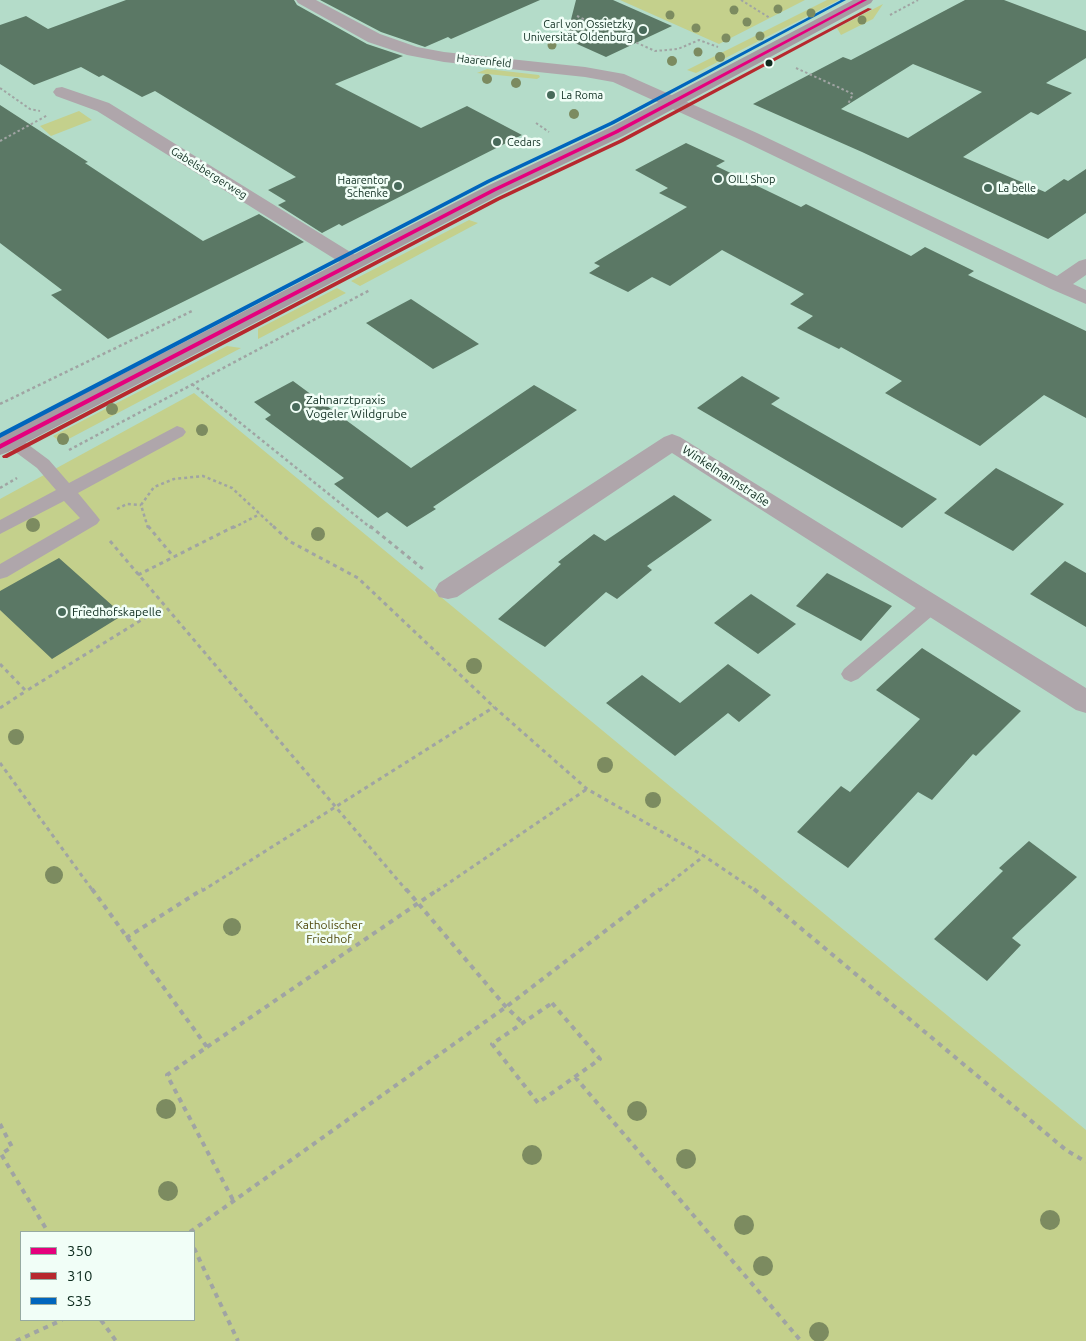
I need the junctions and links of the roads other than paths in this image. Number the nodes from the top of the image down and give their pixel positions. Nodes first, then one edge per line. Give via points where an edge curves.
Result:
1 (304, 0) edge
2 (865, 0) edge
3 (62, 92) dead end
4 (670, 102) junction
5 (353, 262) junction
6 (1086, 265) edge
7 (1058, 285) junction
8 (1086, 298) edge
9 (177, 432) dead end
10 (6, 444) edge
11 (66, 490) junction
12 (0, 528) edge
13 (0, 572) edge
14 (448, 590) road end
15 (930, 606) junction
16 (851, 674) dead end
17 (1086, 702) edge

1 - 4 street, Haarenfeld via 374,38 400,48 444,57 618,78
2 - 4 street
3 - 5 street, Gabelsbergerweg via 103,107
4 - 5 street
4 - 7 street, Haarenfeld
5 - 10 street
6 - 7 street
7 - 8 street, Haarenfeld
9 - 11 lane
10 - 11 lane via 42,464
11 - 12 lane
11 - 13 lane via 91,520
14 - 15 street, Winkelmannstraße via 672,442
15 - 16 lane
15 - 17 street, Winkelmannstraße

